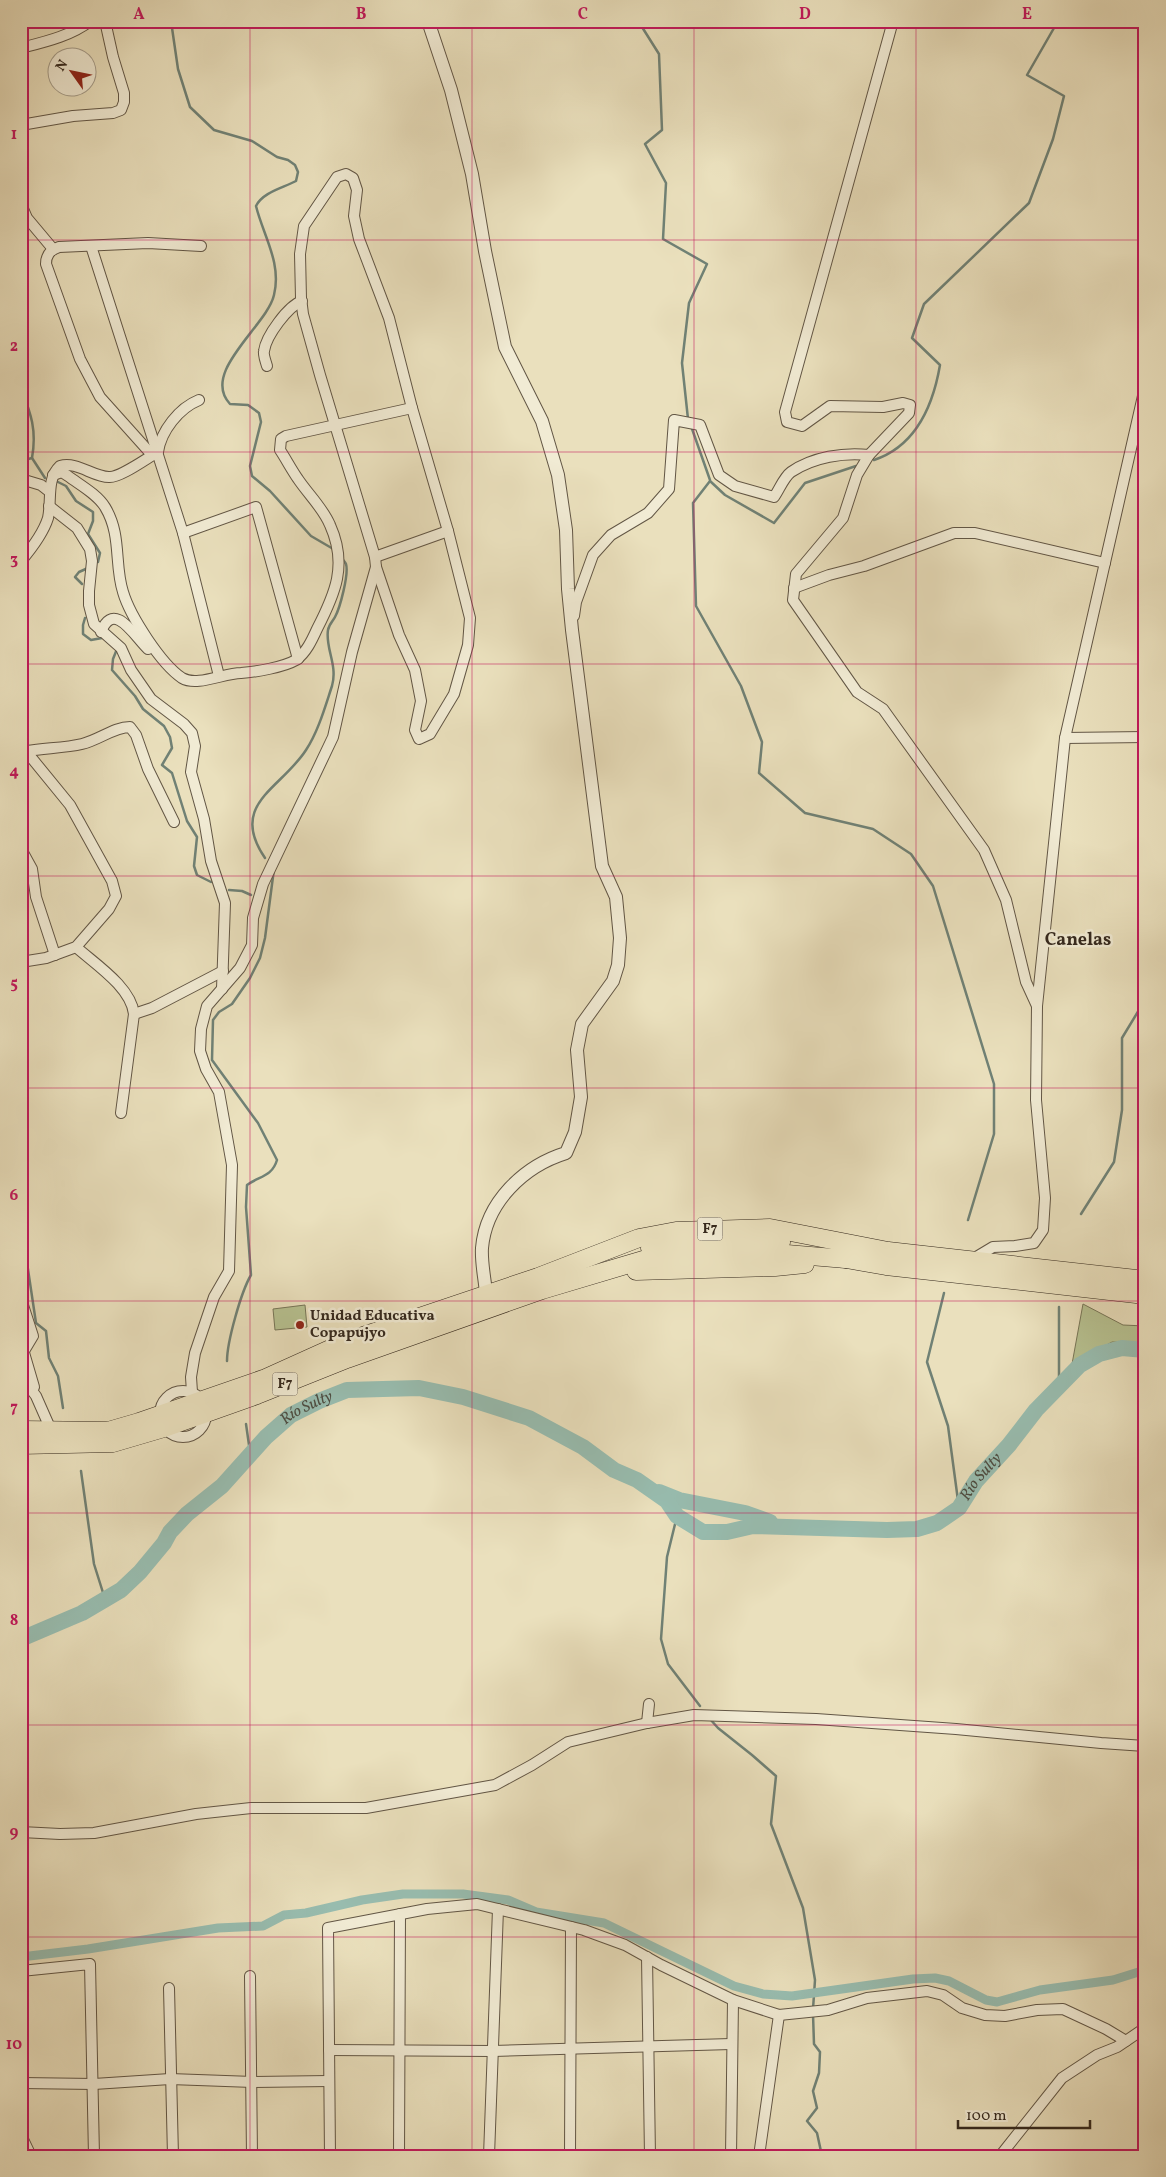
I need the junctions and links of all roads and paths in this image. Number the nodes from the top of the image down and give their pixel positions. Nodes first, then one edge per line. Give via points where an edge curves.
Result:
1 (90, 21) edge
2 (105, 21) edge
3 (428, 21) edge
4 (893, 21) edge
5 (21, 48) edge
6 (21, 125) edge
7 (21, 204) edge
8 (91, 246) junction
9 (201, 246) dead end
10 (53, 249) junction
11 (302, 301) junction
12 (267, 366) dead end
13 (1145, 387) edge
14 (199, 400) dead end
15 (412, 408) junction
16 (336, 426) junction
17 (155, 453) junction
18 (869, 455) junction
19 (53, 475) junction
20 (21, 479) edge
21 (50, 492) junction
22 (50, 506) junction
23 (448, 531) junction
24 (183, 533) junction
25 (21, 561) edge
26 (376, 562) junction
27 (1105, 563) junction
28 (794, 588) junction
29 (572, 630) junction
30 (101, 632) junction
31 (298, 659) junction
32 (166, 660) junction
33 (219, 676) junction
34 (1145, 737) edge
35 (1065, 738) junction
36 (24, 748) edge
37 (174, 822) dead end
38 (21, 849) edge
39 (76, 947) junction
40 (55, 955) junction
41 (21, 962) edge
42 (222, 971) junction
43 (222, 989) junction
44 (1037, 1006) junction
45 (134, 1014) junction
46 (121, 1113) dead end
47 (972, 1260) junction
48 (1145, 1280) edge
49 (486, 1294) junction
50 (1145, 1295) edge
51 (21, 1299) edge
52 (22, 1348) edge
53 (21, 1376) edge
54 (36, 1396) junction
55 (228, 1398) junction
56 (201, 1408) junction
57 (166, 1420) junction
58 (139, 1429) junction
59 (21, 1430) edge
60 (51, 1430) junction
61 (21, 1445) edge
62 (649, 1704) dead end
63 (647, 1723) junction
64 (1145, 1746) edge
65 (21, 1832) edge
66 (498, 1909) junction
67 (400, 1914) junction
68 (571, 1927) junction
69 (647, 1957) junction
70 (21, 1971) edge
71 (250, 1976) dead end
72 (169, 1988) dead end
73 (733, 2000) junction
74 (780, 2015) junction
75 (1145, 2028) edge
76 (1126, 2041) junction
77 (731, 2044) junction
78 (648, 2047) junction
79 (569, 2049) junction
80 (329, 2050) junction
81 (399, 2051) junction
82 (493, 2051) junction
83 (170, 2080) junction
84 (329, 2081) junction
85 (253, 2082) junction
86 (21, 2083) edge
87 (94, 2084) junction
88 (21, 2135) edge
89 (31, 2156) edge
90 (94, 2156) edge
91 (173, 2156) edge
92 (252, 2156) edge
93 (330, 2156) edge
94 (399, 2156) edge
95 (489, 2156) edge
96 (570, 2156) edge
97 (650, 2156) edge
98 (731, 2156) edge
99 (759, 2156) edge
100 (1000, 2156) edge

1 - 5 street via 61,36
2 - 6 street via 124,93 121,110
3 - 29 street via 451,90 472,174 505,347 542,421 558,476 566,530
4 - 18 street via 785,412 787,422 802,426 830,406 883,407 903,402 910,405 909,413
7 - 10 street via 27,218
8 - 9 street via 148,243
8 - 10 street
8 - 17 street
10 - 17 street via 46,258 46,264 80,359 100,397
11 - 12 street via 294,304 271,335 264,351
11 - 15 street via 300,254 304,226 337,176 346,174 353,178 357,190 354,216 359,239 389,318
11 - 16 street
13 - 27 street
14 - 17 street via 177,416 160,438
15 - 16 street
15 - 23 street
16 - 26 street
16 - 31 street via 286,436 279,445 330,524 338,552 339,573 335,593 313,639
17 - 19 street via 114,477 64,465
17 - 24 street
18 - 28 street via 857,476 843,518 796,574
18 - 29 street via 851,453 815,460 790,472 774,497 735,486 719,476 700,425 674,420 669,489 648,512 611,535 593,555 576,602
19 - 21 street
19 - 32 street via 62,472 104,505 117,545 122,592 146,637
20 - 21 street via 41,485
21 - 22 street
22 - 25 street via 40,535
22 - 30 street via 77,528 90,549 89,605 94,624
23 - 26 street
23 - 26 street via 470,618 468,646 454,694 430,734 419,738 415,730 421,701 415,670 399,634
24 - 31 street via 256,508
24 - 33 street
26 - 43 street via 333,737 263,884 253,918 252,945 240,968
27 - 28 street via 975,533 954,532
27 - 35 street
28 - 44 street via 793,600 857,692 883,709 984,850 1006,900 1026,982
29 - 49 street via 602,866 616,897 620,938 618,965 613,981 582,1024 577,1050 581,1097 575,1132 566,1153 517,1180 489,1217 482,1248
30 - 32 street via 110,619 119,620 150,651
30 - 42 street via 121,648 130,670 150,699 192,733 195,746 191,772 224,903
31 - 33 street via 250,672
32 - 33 street via 186,680 199,681
34 - 35 street
35 - 44 street
36 - 37 street via 82,744 121,727 130,727
36 - 39 street via 70,805 114,888 114,902
38 - 40 street via 32,870 36,897
39 - 40 street
39 - 45 street via 126,992
40 - 41 street
42 - 43 street
42 - 45 street via 152,1008
43 - 56 street via 207,1006 200,1051 219,1092 232,1166 229,1271 214,1297 195,1353 191,1377
44 - 47 street via 1036,1100 1045,1198 1043,1230 1034,1243 993,1247
45 - 46 street
47 - 48 highway, F7
47 - 49 highway, F7 via 888,1251 770,1228 676,1231 639,1238
49 - 55 highway, F7 via 348,1341
50 - 55 highway, F7 via 846,1259 775,1254 646,1260 542,1290
51 - 52 street via 33,1336
52 - 54 street
53 - 54 street
54 - 60 street
55 - 56 highway, F7
55 - 56 highway
56 - 57 highway, F7
56 - 57 street via 191,1436
57 - 58 highway, F7
57 - 58 highway
58 - 60 highway, F7
58 - 61 highway, F7 via 113,1443
59 - 60 highway, F7
62 - 63 street
63 - 64 street via 694,1715 816,1720
63 - 65 street via 568,1742 495,1785 375,1806 251,1808 196,1814 94,1833
66 - 67 street via 477,1904
66 - 68 street
66 - 82 street
67 - 80 street via 328,1928
67 - 81 street
68 - 69 street via 625,1945
68 - 79 street
69 - 73 street
69 - 78 street
70 - 87 street via 90,1964
71 - 85 street
72 - 83 street
73 - 74 street
73 - 77 street
74 - 76 street via 828,2010 867,1998 927,1991 943,1994 962,2008 985,2015 1005,2016 1063,2009
74 - 99 street
75 - 76 street
76 - 100 street via 1062,2078
77 - 78 street
77 - 98 street
78 - 79 street
78 - 97 street
79 - 82 street
79 - 96 street
80 - 81 street
80 - 84 street
81 - 82 street
81 - 94 street
82 - 95 street
83 - 85 street
83 - 87 street
83 - 91 street
84 - 85 street
84 - 93 street
85 - 92 street
86 - 87 street
87 - 90 street
88 - 89 street

